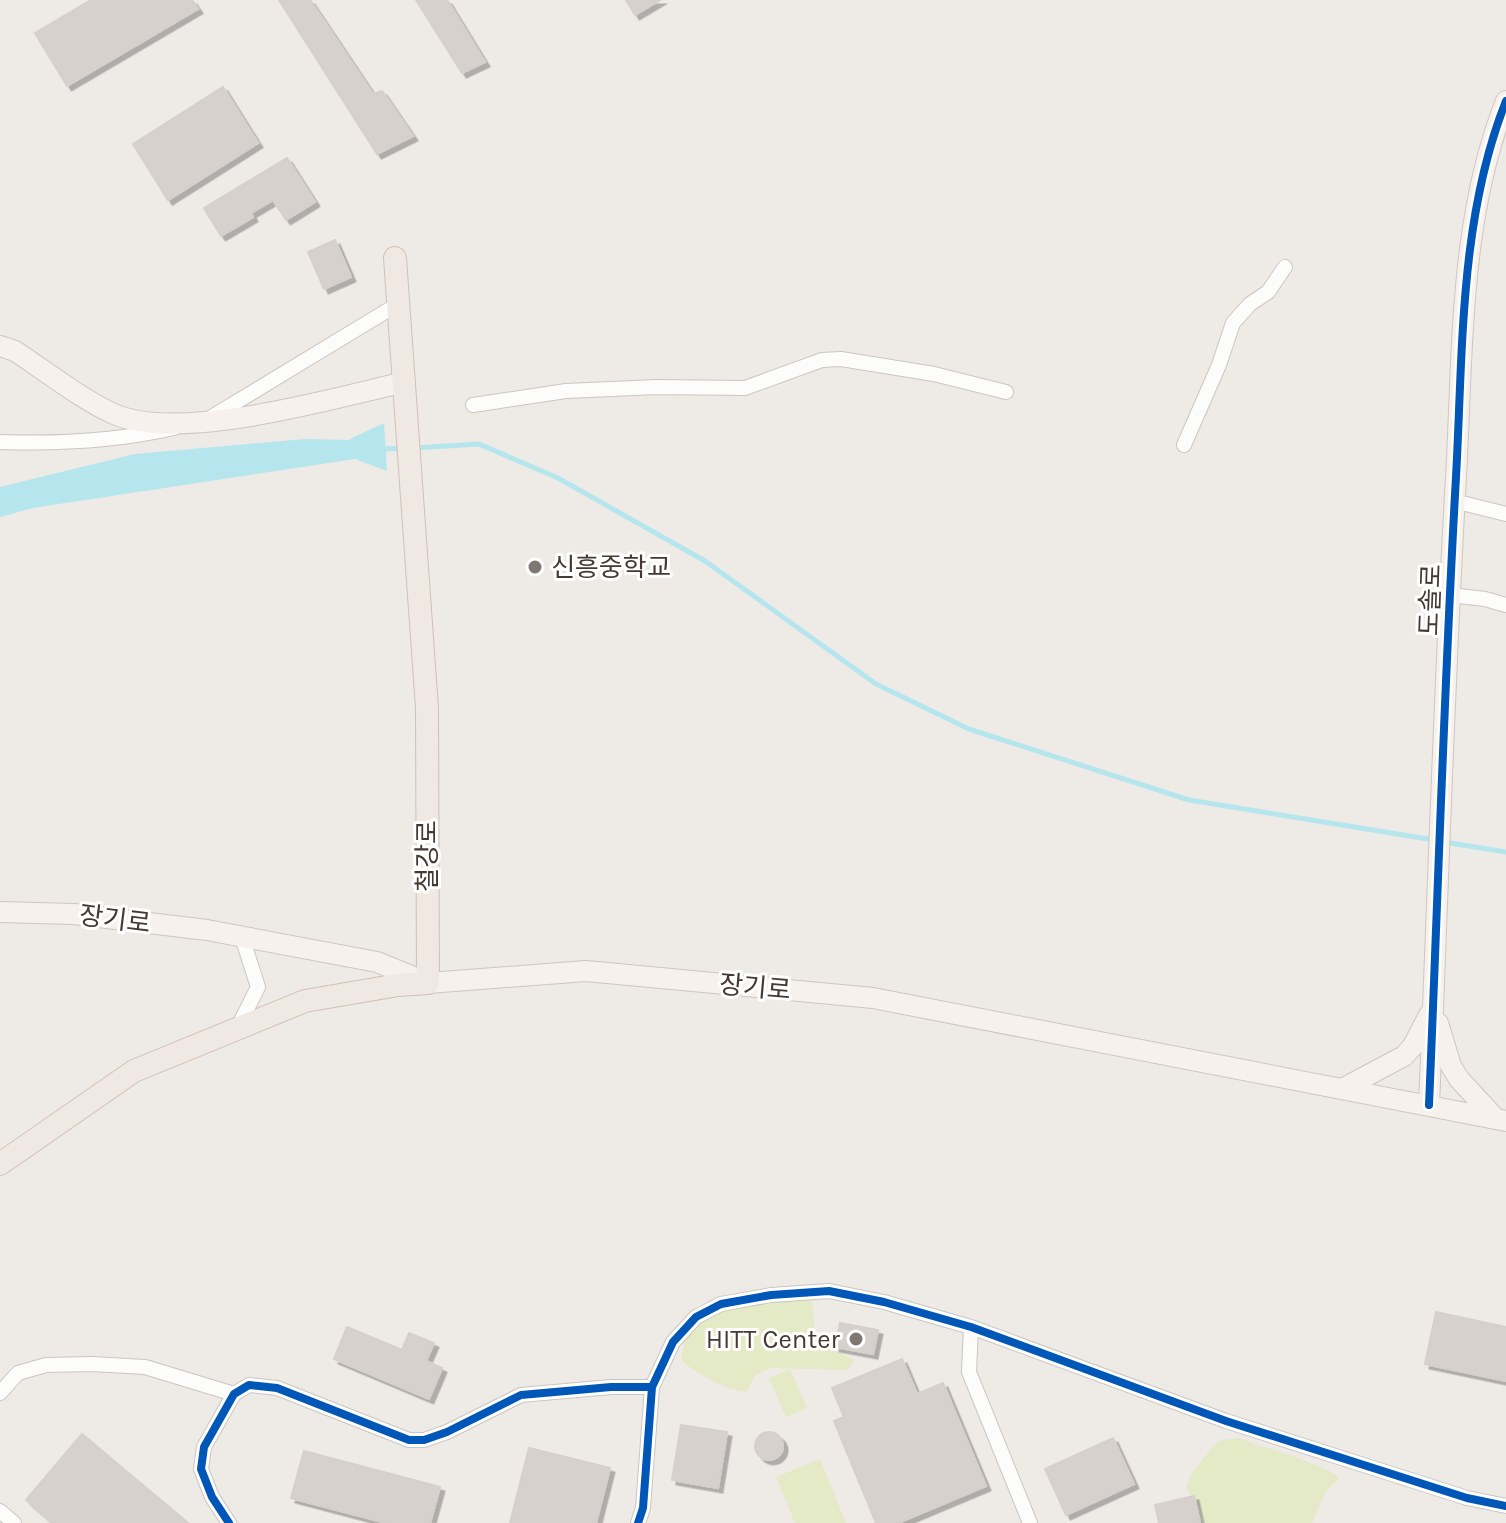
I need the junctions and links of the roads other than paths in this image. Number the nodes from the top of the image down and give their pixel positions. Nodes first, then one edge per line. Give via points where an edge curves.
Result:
1 (1506, 101) edge
2 (395, 258) dead end
3 (1285, 267) dead end
4 (398, 304) junction
5 (0, 346) edge
6 (405, 382) junction
7 (1006, 392) dead end
8 (473, 405) dead end
9 (204, 422) junction
10 (0, 442) edge
11 (1184, 445) dead end
12 (1454, 501) junction
13 (1506, 514) edge
14 (1450, 595) junction
15 (1506, 605) edge
16 (0, 912) edge
17 (242, 937) junction
18 (428, 983) junction
19 (1433, 1008) junction
20 (237, 1029) junction
21 (1342, 1089) junction
22 (1429, 1105) junction
23 (1501, 1120) edge
24 (0, 1164) edge
25 (971, 1327) junction
26 (652, 1387) junction
27 (0, 1393) edge
28 (234, 1394) junction
29 (1506, 1506) edge
30 (0, 1511) edge
31 (14, 1523) edge
32 (229, 1523) edge
33 (638, 1523) edge
34 (1030, 1523) edge

1 - 12 main road, 도솔로 via 1492,137 1468,260
2 - 4 main road, 철강로
3 - 11 street via 1268,292 1233,323
4 - 6 main road, 철강로
4 - 9 street
5 - 9 main road via 113,414 146,422
6 - 9 main road
6 - 18 main road, 철강로 via 427,708
7 - 8 street via 841,359 822,360 745,388 566,391
9 - 10 street via 141,436
12 - 13 street
12 - 14 main road, 도솔로
14 - 15 street
14 - 19 main road, 도솔로
16 - 17 main road, 장기로 via 74,914
17 - 18 main road, 장기로 via 377,962
17 - 20 street via 258,987
18 - 20 main road via 305,1001
18 - 21 main road, 장기로 via 586,971 873,998
19 - 21 main road via 1404,1056
19 - 22 main road, 도솔로
19 - 23 main road via 1451,1066
20 - 24 main road via 134,1071
21 - 22 main road, 장기로
22 - 23 main road, 장기로
25 - 26 street via 829,1291 721,1304 696,1317 673,1342
25 - 29 street via 1226,1421
25 - 34 street via 969,1372
26 - 28 street via 521,1395 424,1440 409,1440 277,1388 249,1385
26 - 33 street
27 - 28 street via 18,1373 46,1365 92,1364 145,1367
28 - 32 street via 204,1447 201,1469
30 - 31 street

